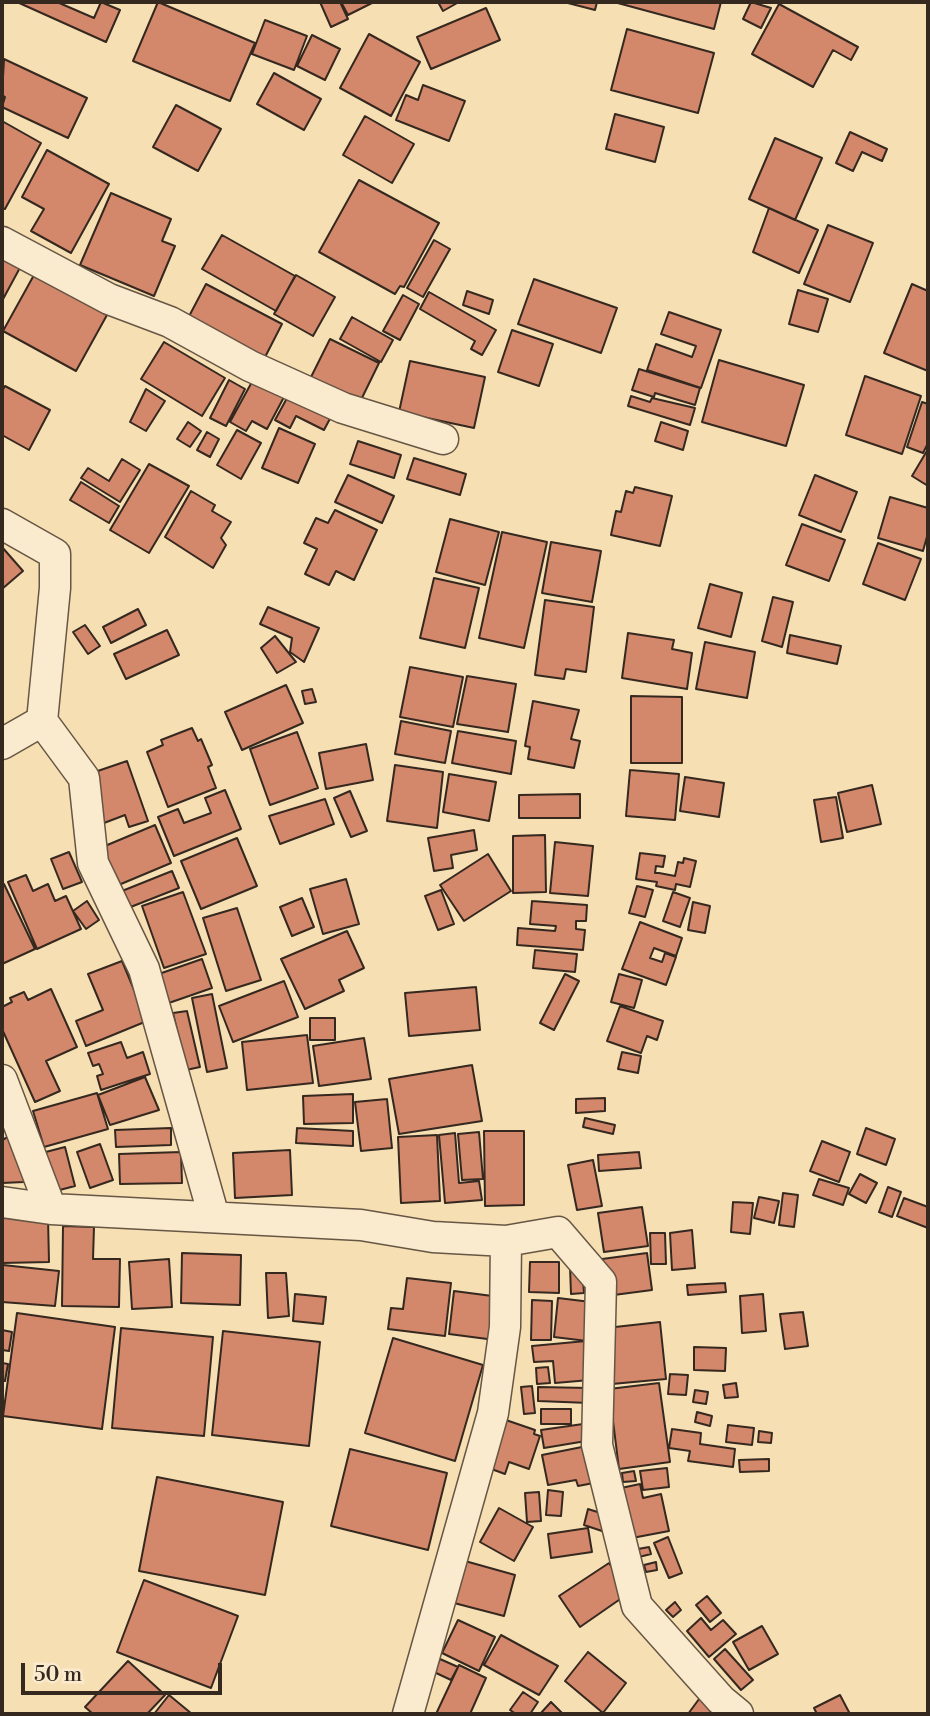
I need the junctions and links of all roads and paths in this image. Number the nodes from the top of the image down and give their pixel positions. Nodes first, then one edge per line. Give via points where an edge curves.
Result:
1 (2, 242) edge
2 (443, 439) dead end
3 (2, 524) edge
4 (42, 721) junction
5 (2, 744) edge
6 (2, 1080) edge
7 (2, 1202) edge
8 (51, 1209) junction
9 (214, 1217) junction
10 (506, 1241) junction
11 (408, 1714) edge
12 (738, 1714) edge

1 - 2 street via 108,299 170,322 250,366 343,408
3 - 4 street via 55,554
4 - 5 street
4 - 9 street via 84,778 93,863 144,969
6 - 8 street
7 - 8 street
8 - 9 street
9 - 10 street via 361,1225 433,1237
10 - 11 street via 505,1327 493,1413
10 - 12 street via 558,1232 601,1282 597,1445 638,1605

